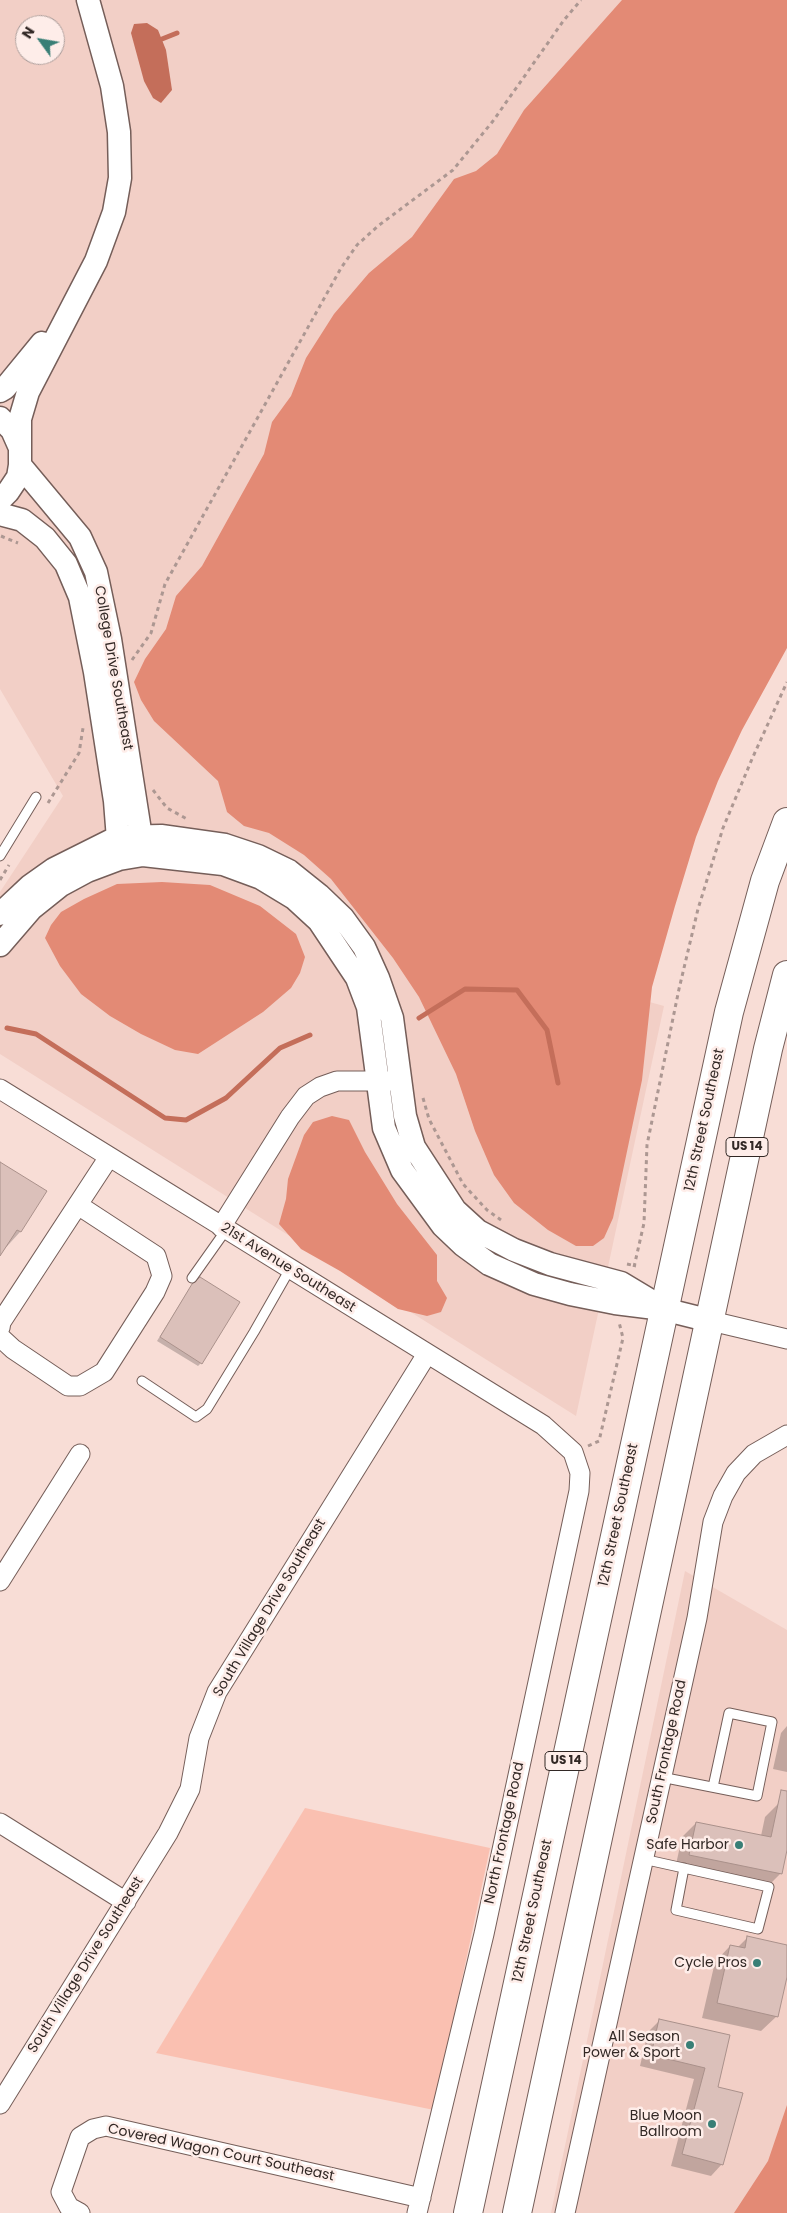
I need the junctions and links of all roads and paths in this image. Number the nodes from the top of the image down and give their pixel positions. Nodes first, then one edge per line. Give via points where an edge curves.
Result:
1 (88, 0) edge
2 (581, 0) edge
3 (96, 261) junction
4 (0, 391) edge
5 (0, 418) edge
6 (20, 457) junction
7 (0, 500) edge
8 (0, 514) edge
9 (0, 535) edge
10 (22, 546) dead end
11 (115, 668) junction
12 (787, 682) edge
13 (83, 725) dead end
14 (36, 797) dead end
15 (47, 804) dead end
16 (787, 822) edge
17 (142, 846) junction
18 (119, 848) junction
19 (0, 856) edge
20 (10, 863) dead end
21 (0, 880) edge
22 (0, 914) edge
23 (0, 945) edge
24 (787, 975) edge
25 (378, 1080) junction
26 (401, 1081) junction
27 (0, 1089) edge
28 (110, 1157) junction
29 (78, 1205) junction
30 (223, 1228) junction
31 (290, 1269) junction
32 (192, 1278) dead end
33 (618, 1293) junction
34 (663, 1308) junction
35 (711, 1320) junction
36 (0, 1328) edge
37 (0, 1337) edge
38 (787, 1339) edge
39 (427, 1354) junction
40 (142, 1382) dead end
41 (787, 1435) edge
42 (572, 1452) junction
43 (80, 1454) dead end
44 (0, 1581) edge
45 (661, 1777) junction
46 (713, 1787) junction
47 (0, 1822) edge
48 (643, 1859) junction
49 (684, 1868) junction
50 (126, 1902) junction
51 (0, 2104) edge
52 (419, 2206) edge
53 (80, 2213) edge
54 (468, 2213) edge
55 (516, 2213) edge
56 (565, 2213) edge

1 - 3 street via 112,86 119,132 118,187 112,220
2 - 11 path via 453,170 357,245 341,268 165,584 151,633 130,662
3 - 4 street via 37,351
3 - 6 street via 28,392 20,419
5 - 6 street, College Drive Southeast via 12,430
6 - 7 street via 18,476
6 - 11 street, College Drive Southeast via 80,537 88,554 96,572
8 - 18 street, College Drive Southeast via 22,520 45,538 66,564 80,597 114,792
9 - 10 path
11 - 17 street, College Drive Southeast
12 - 33 path via 723,828 698,909 647,1144 644,1223 636,1266
13 - 15 path via 79,753
14 - 19 lane
16 - 34 main road, 12th Street Southeast / US 14 via 765,881 729,1012
17 - 18 street
17 - 25 street via 223,864 261,878 294,898 319,920 357,978 368,1007
17 - 26 street via 191,839 234,847 290,872 319,894 343,918 364,947 378,978 392,1018
18 - 22 street via 54,869
18 - 23 street via 88,871 60,885 31,909
20 - 21 path
24 - 35 main road, US 14 via 768,1049
25 - 26 street
25 - 30 street via 337,1081 306,1096
25 - 33 street via 384,1128 402,1170 443,1226 483,1259 510,1274 570,1294
26 - 33 street via 414,1147 455,1210 478,1231 514,1250
27 - 28 street, 21st Avenue Southeast
28 - 29 street
28 - 30 street, 21st Avenue Southeast
29 - 36 street
29 - 37 street via 156,1256 162,1276 155,1292 104,1372 80,1386 68,1386
30 - 31 street, 21st Avenue Southeast
30 - 32 lane
31 - 39 street, 21st Avenue Southeast
31 - 40 lane via 207,1410 196,1417
33 - 34 street
33 - 42 path via 623,1338 598,1441
34 - 35 street
34 - 54 main road, 12th Street Southeast / US 14
35 - 38 street
35 - 55 main road, US 14
39 - 42 street, 21st Avenue Southeast via 543,1425
39 - 50 street, South Village Drive Southeast via 217,1692 199,1738 190,1788 168,1833
41 - 45 street, South Frontage Road via 754,1454 736,1474 713,1522 696,1618
42 - 52 street, North Frontage Road via 580,1473 579,1491 484,1934
43 - 44 street
45 - 46 lane
45 - 48 street, South Frontage Road
46 - 46 lane via 757,1796 772,1722 728,1713
47 - 50 street
48 - 49 lane
48 - 56 street, South Frontage Road
49 - 49 lane via 769,1887 758,1928 676,1910
50 - 51 street, South Village Drive Southeast
52 - 53 street, Covered Wagon Court Southeast via 106,2126 93,2128 80,2136 61,2192 69,2207

